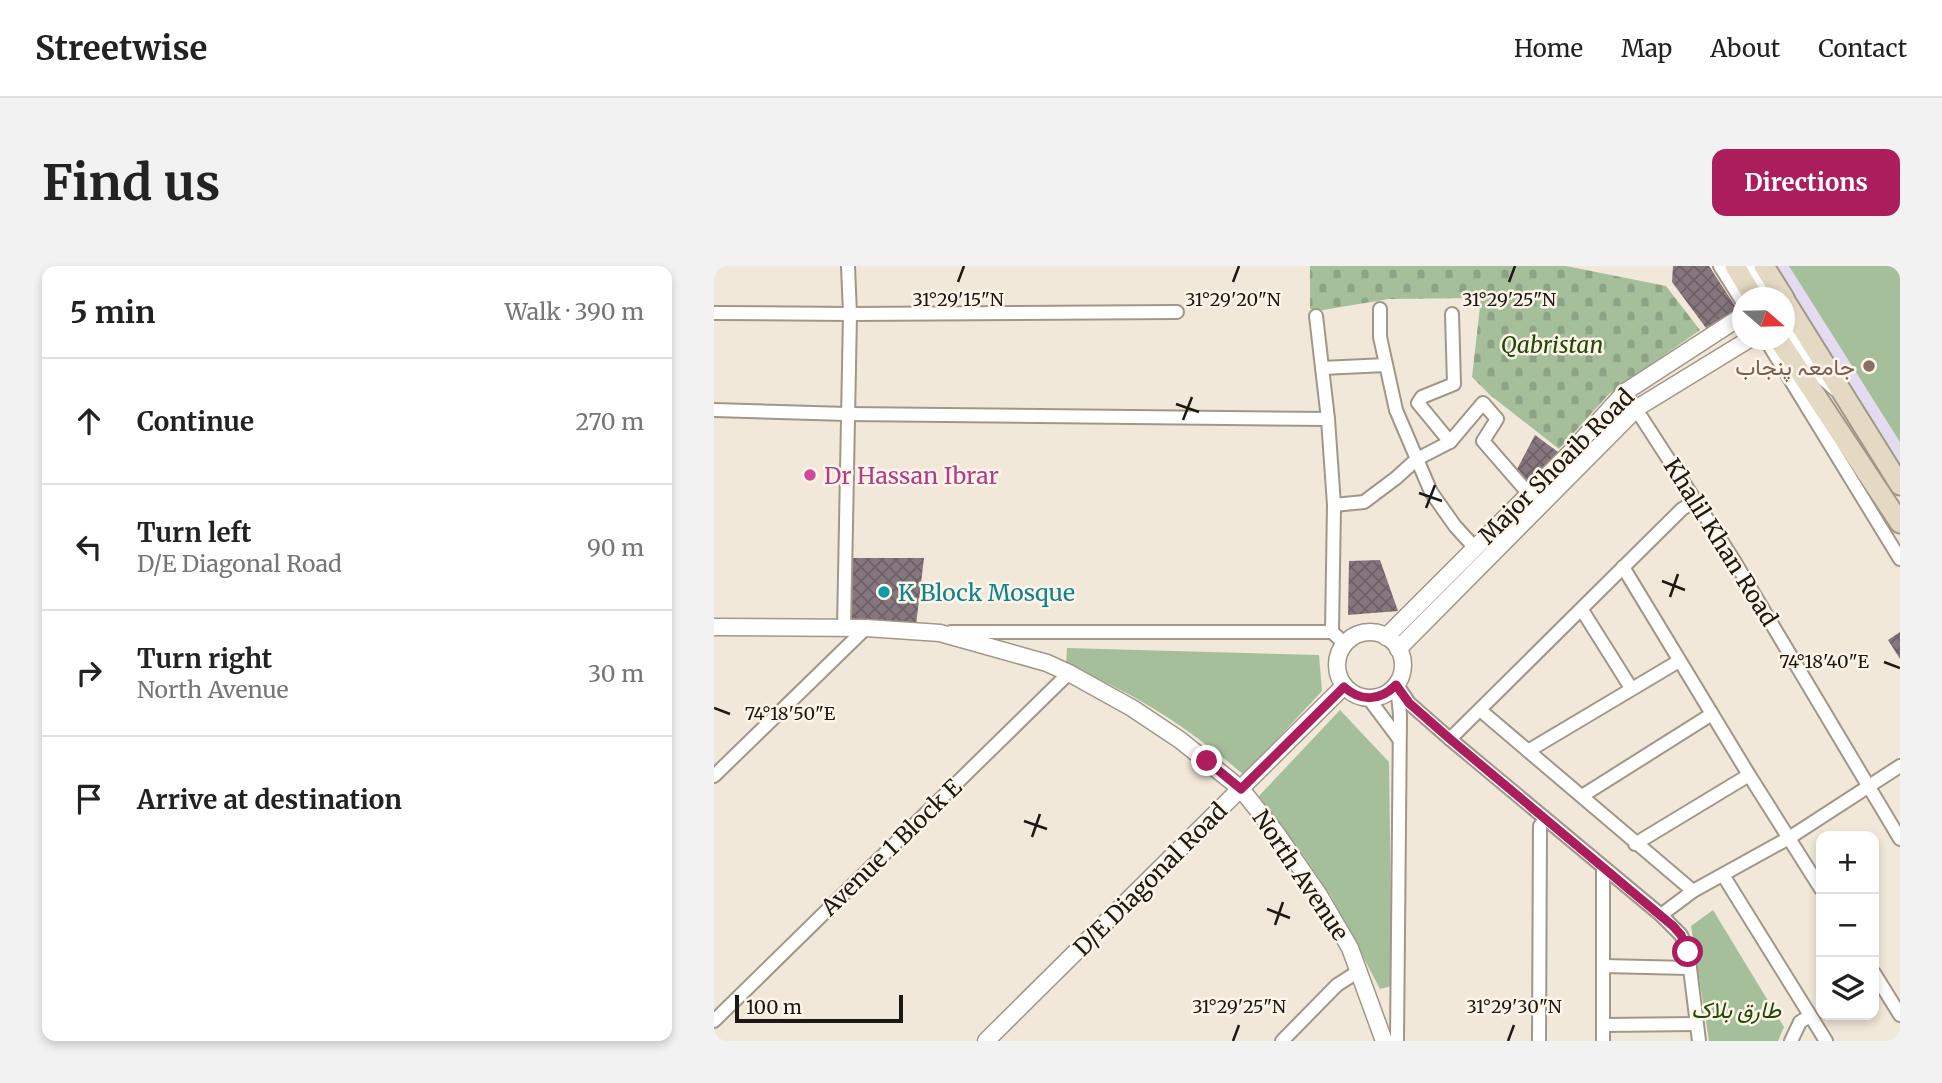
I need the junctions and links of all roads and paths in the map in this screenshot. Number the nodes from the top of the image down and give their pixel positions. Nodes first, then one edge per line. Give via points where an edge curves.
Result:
1 (848, 266) edge
2 (1720, 266) edge
3 (1735, 266) edge
4 (1753, 266) edge
5 (1764, 266) edge
6 (1733, 287) edge
7 (1747, 287) edge
8 (1763, 287) edge
9 (1777, 287) edge
10 (1380, 309) dead end
11 (1177, 312) dead end
12 (714, 313) edge
13 (850, 314) junction
14 (1452, 314) dead end
15 (1316, 316) dead end
16 (1795, 316) edge
17 (1732, 322) edge
18 (1795, 339) edge
19 (1732, 350) edge
20 (1773, 350) edge
21 (1785, 350) edge
22 (1386, 365) junction
23 (1322, 368) junction
24 (1625, 392) junction
25 (1844, 394) junction
26 (1637, 408) junction
27 (714, 410) edge
28 (848, 414) junction
29 (1328, 419) junction
30 (1450, 442) junction
31 (1417, 459) junction
32 (1861, 477) junction
33 (1900, 485) edge
34 (1529, 494) junction
35 (1695, 501) junction
36 (1334, 505) junction
37 (1900, 523) edge
38 (1475, 548) junction
39 (1900, 559) edge
40 (1623, 567) junction
41 (1582, 610) junction
42 (714, 627) edge
43 (866, 628) junction
44 (845, 629) junction
45 (1332, 632) junction
46 (940, 633) junction
47 (1386, 637) junction
48 (1345, 644) junction
49 (1398, 649) junction
50 (1679, 661) junction
51 (1069, 673) junction
52 (1396, 685) junction
53 (1344, 687) junction
54 (1631, 688) junction
55 (1369, 699) junction
56 (1480, 710) junction
57 (1712, 714) junction
58 (1399, 739) junction
59 (1450, 739) junction
60 (1528, 751) junction
61 (1900, 766) edge
62 (1749, 775) junction
63 (714, 776) edge
64 (1867, 786) junction
65 (1241, 789) junction
66 (1582, 796) junction
67 (1544, 820) junction
68 (1789, 838) junction
69 (1900, 839) edge
70 (1635, 844) junction
71 (1603, 867) junction
72 (1723, 875) junction
73 (1816, 881) edge
74 (1693, 891) junction
75 (1661, 915) junction
76 (1603, 966) junction
77 (1689, 968) junction
78 (1359, 971) junction
79 (1879, 981) edge
80 (1900, 1015) edge
81 (1810, 1016) junction
82 (714, 1021) edge
83 (1603, 1024) junction
84 (1696, 1024) junction
85 (986, 1041) edge
86 (1282, 1041) edge
87 (1384, 1041) edge
88 (1396, 1041) edge
89 (1539, 1041) edge
90 (1603, 1041) edge
91 (1699, 1041) edge
92 (1791, 1041) edge
93 (1826, 1041) edge

1 - 13 street
2 - 6 street
3 - 7 main road
4 - 8 street
5 - 9 main road
10 - 22 street
11 - 13 street
12 - 13 street
13 - 28 street
14 - 30 street via 1454,384 1422,397 1418,404
15 - 23 street
16 - 25 main road
17 - 24 street, Major Shoaib Road
18 - 25 street via 1816,372
19 - 26 street, Major Shoaib Road
20 - 32 street
21 - 32 main road
22 - 23 street
22 - 31 street via 1396,410
23 - 29 street
24 - 26 street, Khalil Khan Road
24 - 34 street, Major Shoaib Road
25 - 33 main road
26 - 35 street, Khalil Khan Road
26 - 49 street, Major Shoaib Road
27 - 28 street
28 - 29 street
28 - 44 street
29 - 36 street
30 - 31 street
30 - 34 street via 1486,404 1497,419 1483,441
31 - 36 street via 1364,502
31 - 38 street via 1431,492
32 - 37 main road
32 - 39 street
34 - 38 street, Major Shoaib Road
35 - 40 street
35 - 64 street, Khalil Khan Road
36 - 45 street
38 - 47 street, Major Shoaib Road
40 - 41 street
40 - 50 street
41 - 54 street
41 - 56 street
42 - 44 street, North Avenue
43 - 44 street, North Avenue
43 - 46 street, North Avenue
43 - 63 street
45 - 46 street
45 - 48 street
46 - 51 street, North Avenue
47 - 48 street via 1360,634
47 - 49 street
48 - 53 street via 1337,670
49 - 52 street via 1403,667
50 - 54 street
50 - 57 street
51 - 65 street, North Avenue via 1180,740
51 - 82 street, Avenue 1 Block E
52 - 55 street via 1389,693
52 - 58 street
52 - 59 street via 1409,703
53 - 55 street
53 - 65 street, D/E Diagonal Road
54 - 60 street
55 - 58 street
56 - 59 street
56 - 60 street
57 - 62 street
57 - 66 street
58 - 88 street
59 - 67 street
60 - 66 street
61 - 64 street
62 - 68 street
62 - 70 street
64 - 68 street
64 - 69 street, Khalil Khan Road
65 - 78 street, North Avenue via 1319,895
65 - 85 street, D/E Diagonal Road
66 - 70 street
67 - 71 street
67 - 89 street via 1540,826
68 - 72 street
68 - 73 street
70 - 74 street
71 - 75 street
71 - 76 street
72 - 74 street
72 - 81 street
74 - 75 street
75 - 77 street via 1685,943
76 - 77 street
76 - 83 street
77 - 84 street
78 - 86 street via 1337,985
78 - 87 street, North Avenue
79 - 80 street
81 - 92 street via 1800,1023
81 - 93 street
83 - 84 street
83 - 90 street
84 - 91 street

